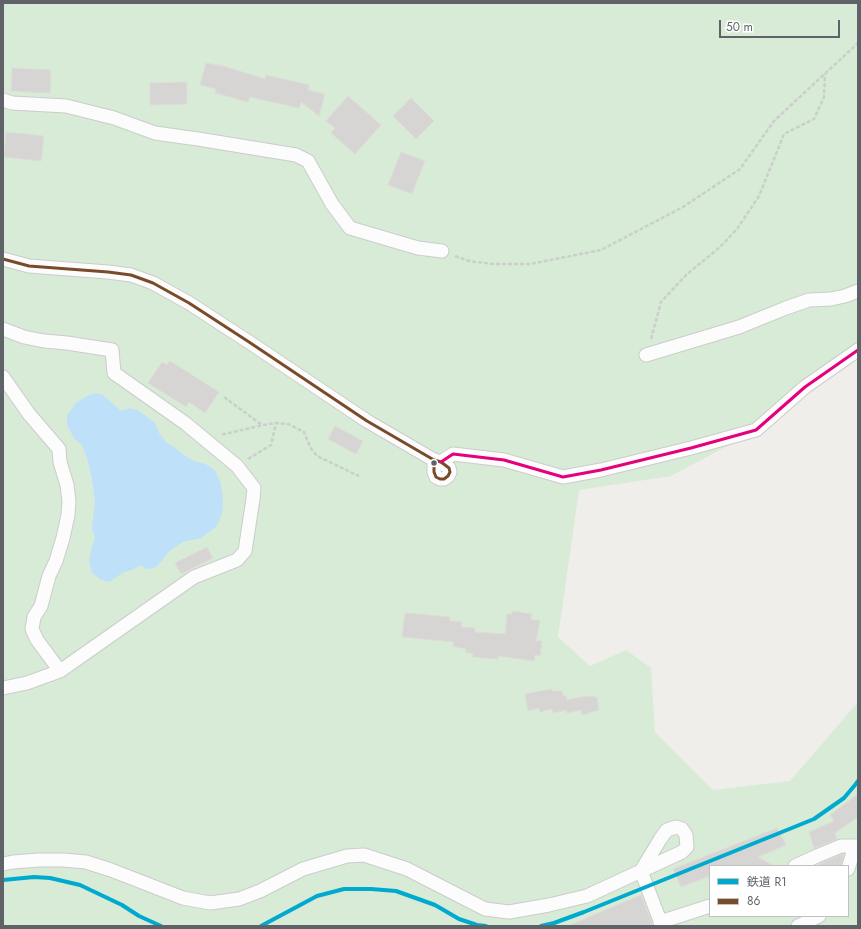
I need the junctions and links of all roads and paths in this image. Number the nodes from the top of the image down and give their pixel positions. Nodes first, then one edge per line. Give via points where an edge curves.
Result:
1 (858, 43) edge
2 (826, 74) junction
3 (3, 100) edge
4 (442, 251) joint
5 (3, 259) edge
6 (858, 291) edge
7 (3, 330) edge
8 (858, 350) edge
9 (646, 355) joint
10 (3, 377) edge
11 (224, 397) dead end
12 (276, 423) junction
13 (262, 425) junction
14 (217, 433) dead end
15 (237, 466) junction
16 (359, 476) dead end
17 (60, 671) junction
18 (3, 688) edge
19 (857, 846) edge
20 (3, 864) edge
21 (797, 865) edge
22 (849, 867) edge
23 (709, 906) edge
24 (817, 917) edge
25 (661, 924) edge
26 (798, 926) edge

1 - 2 path
2 - 4 path via 774,121 740,169 683,206 601,250 530,264 469,261
2 - 9 path via 824,97 814,119 784,134 759,196 737,228 720,247 686,275 662,302
3 - 4 street via 66,106 114,118 155,133 296,155 308,161 332,204 350,228 418,248
5 - 8 street via 29,266 131,274 189,303 367,421 438,461 453,454 504,460 563,477 601,470 756,430 805,387
6 - 9 street via 831,299 809,300 739,327
7 - 15 street via 44,341 112,350 114,373 185,423
10 - 17 street via 29,414 59,449 60,462 68,485 69,501 65,530 32,629
11 - 13 path
12 - 13 path
12 - 15 path via 271,445
12 - 16 path via 288,424 304,432 317,456
13 - 14 path via 224,434
15 - 17 street via 254,488 245,551 237,560 194,576
17 - 18 street via 27,683
19 - 21 street via 840,846
19 - 22 street
20 - 25 street via 39,860 86,862 183,898 210,903 260,891 303,869 347,856 364,855 407,869 485,908 509,912 587,896 641,871
23 - 25 street
24 - 26 street

